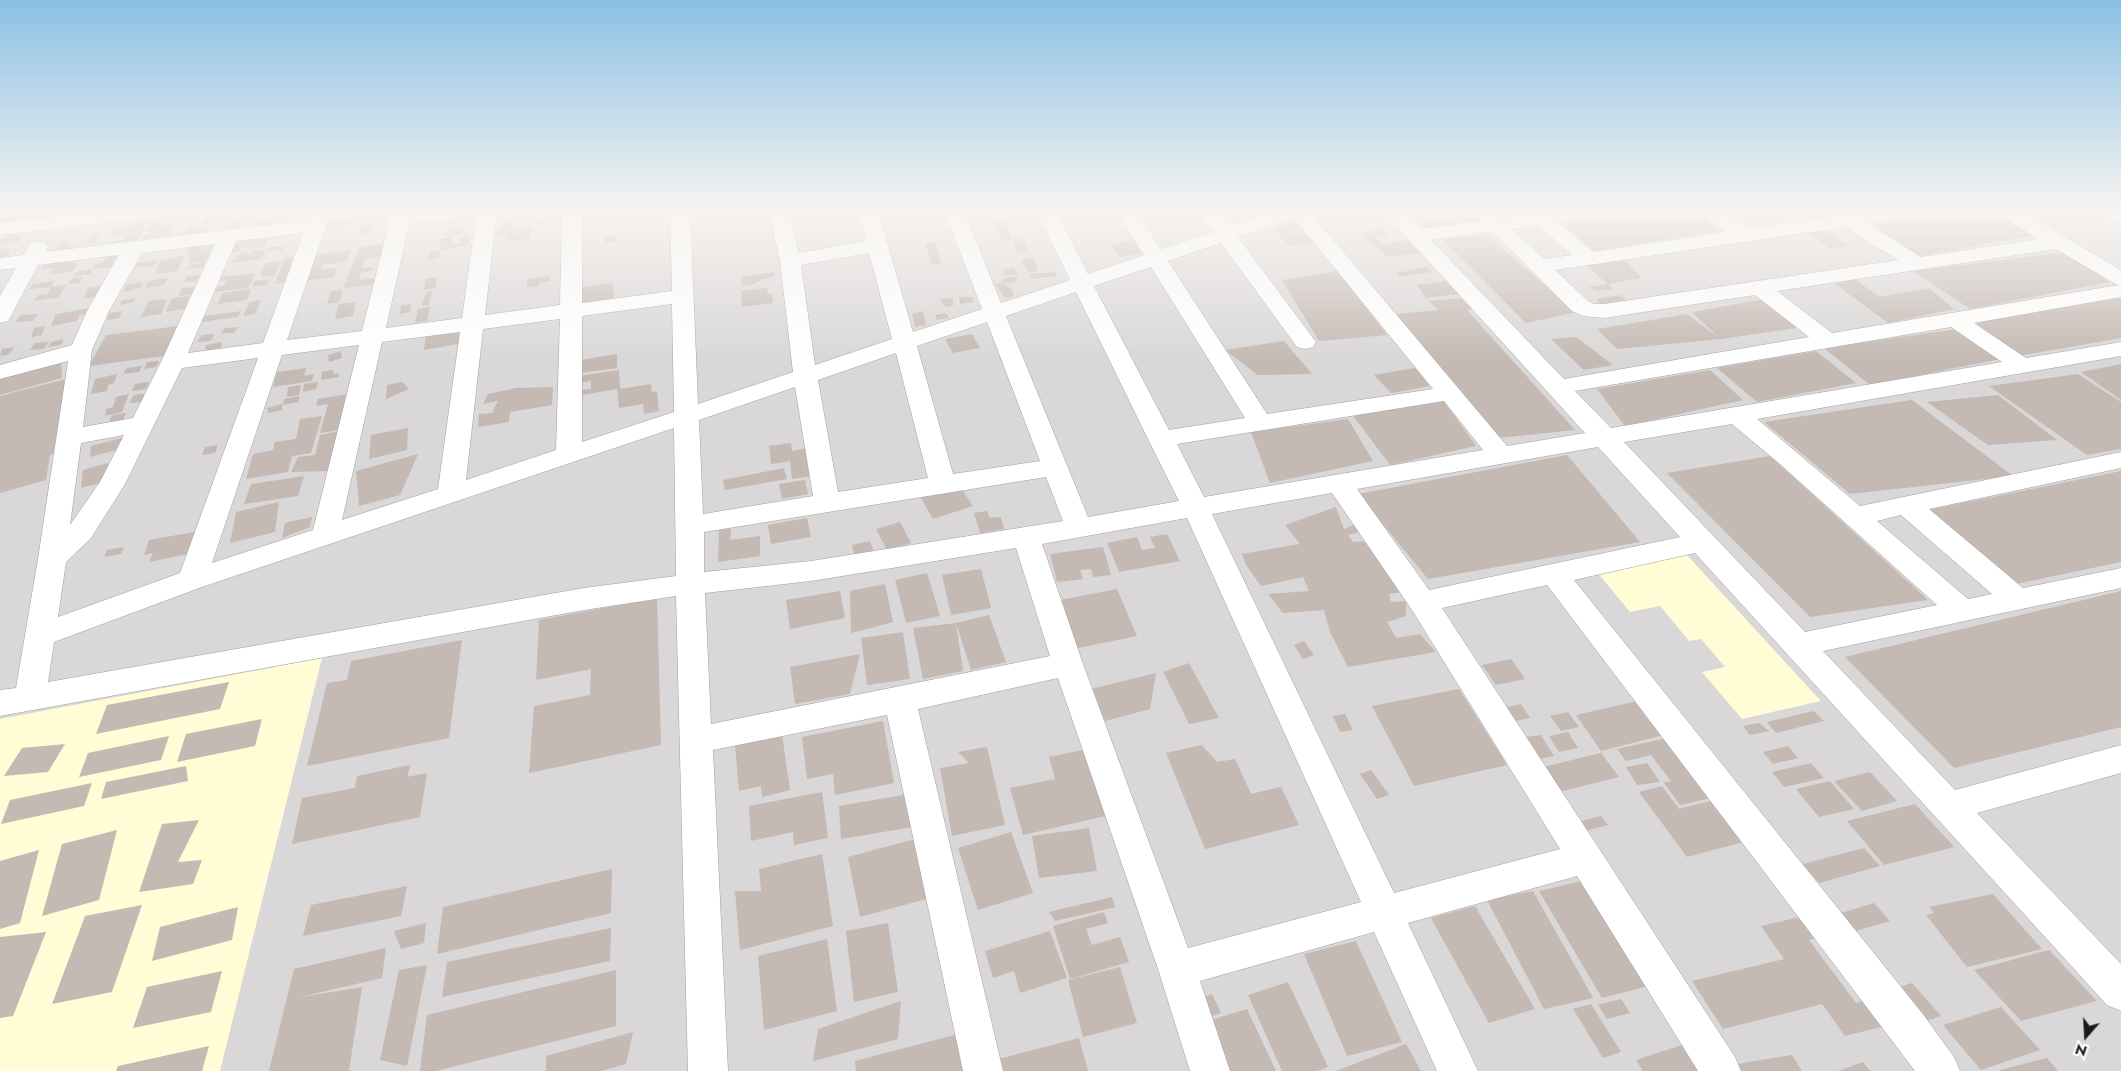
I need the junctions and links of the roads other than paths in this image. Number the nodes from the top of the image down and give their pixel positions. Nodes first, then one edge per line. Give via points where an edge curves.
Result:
1 (24, 261) edge
2 (31, 261) edge
3 (127, 261) edge
4 (217, 261) edge
5 (304, 261) edge
6 (390, 261) edge
7 (481, 261) edge
8 (571, 261) edge
9 (682, 261) edge
10 (790, 261) edge
11 (882, 261) edge
12 (974, 261) edge
13 (1071, 261) edge
14 (1146, 261) edge
15 (1157, 261) edge
16 (1244, 261) edge
17 (1341, 261) edge
18 (1439, 261) edge
19 (1535, 261) edge
20 (1575, 261) edge
21 (1913, 261) edge
22 (1937, 261) edge
23 (2091, 261) edge
24 (0, 264) edge
25 (1918, 264) junction
26 (1540, 266) junction
27 (2121, 279) edge
28 (1082, 282) junction
29 (1760, 288) junction
30 (2121, 291) edge
31 (683, 296) junction
32 (570, 310) junction
33 (994, 312) junction
34 (0, 316) edge
35 (1956, 320) junction
36 (473, 323) junction
37 (372, 337) junction
38 (1305, 342) dead end
39 (1829, 342) junction
40 (904, 343) junction
41 (273, 349) junction
42 (2121, 349) edge
43 (81, 350) junction
44 (173, 362) junction
45 (2022, 366) junction
46 (0, 372) edge
47 (805, 375) junction
48 (1557, 387) junction
49 (1451, 394) junction
50 (1737, 415) junction
51 (686, 416) junction
52 (142, 424) junction
53 (1260, 424) junction
54 (69, 437) junction
55 (1604, 437) junction
56 (1161, 439) junction
57 (569, 455) junction
58 (1502, 455) junction
59 (2121, 460) edge
60 (1055, 466) junction
61 (1339, 483) junction
62 (943, 484) junction
63 (451, 494) junction
64 (827, 503) junction
65 (1906, 505) junction
66 (1196, 508) junction
67 (1855, 516) junction
68 (690, 524) junction
69 (1079, 528) junction
70 (325, 536) junction
71 (1026, 538) junction
72 (1702, 542) junction
73 (52, 559) junction
74 (1554, 574) junction
75 (2121, 578) edge
76 (192, 580) junction
77 (690, 584) junction
78 (2018, 599) junction
79 (1422, 602) junction
80 (1961, 610) junction
81 (40, 635) junction
82 (1798, 645) junction
83 (1068, 664) junction
84 (30, 697) junction
85 (900, 700) junction
86 (0, 703) edge
87 (697, 740) junction
88 (2121, 759) edge
89 (1948, 806) junction
90 (1584, 858) junction
91 (1384, 911) junction
92 (1177, 969) junction
93 (2121, 992) edge
94 (708, 1071) edge
95 (983, 1071) edge
96 (1210, 1071) edge
97 (1458, 1071) edge
98 (1720, 1071) edge
99 (1940, 1071) edge

1 - 24 street
2 - 34 street
3 - 43 street via 98,311
4 - 44 street
5 - 41 street
6 - 37 street
7 - 36 street
8 - 32 street
9 - 31 street
10 - 47 street
11 - 40 street
12 - 33 street
13 - 28 street
14 - 28 street
15 - 53 street
16 - 38 street
17 - 49 street
18 - 48 street
19 - 26 street
20 - 26 street
21 - 25 street
22 - 25 street
23 - 27 street
25 - 29 street
26 - 29 street via 1580,306 1592,311
28 - 33 street
28 - 56 street
29 - 39 street
30 - 35 street
31 - 32 street
31 - 51 street
32 - 36 street
32 - 57 street
33 - 40 street
33 - 60 street
35 - 39 street
35 - 45 street
36 - 37 street
36 - 63 street
37 - 41 street
37 - 70 street
39 - 48 street
40 - 47 street
40 - 62 street
41 - 44 street
41 - 76 street
42 - 45 street
43 - 46 street
43 - 54 street
44 - 52 street
45 - 50 street
47 - 51 street
47 - 64 street
48 - 55 street
49 - 53 street
49 - 58 street
50 - 55 street
50 - 67 street
51 - 57 street
51 - 68 street
52 - 54 street
52 - 73 street via 93,514 81,531
53 - 56 street
54 - 73 street
55 - 58 street
55 - 72 street
56 - 66 street
57 - 63 street
58 - 61 street
59 - 65 street
60 - 62 street
60 - 69 street
61 - 66 street
61 - 79 street
62 - 64 street
63 - 70 street
64 - 68 street
65 - 67 street
65 - 78 street
66 - 69 street
66 - 91 street
67 - 80 street
68 - 77 street
69 - 71 street
70 - 76 street
71 - 77 street via 812,571
71 - 83 street
72 - 74 street
72 - 82 street
73 - 81 street
74 - 79 street
74 - 99 street
75 - 78 street
76 - 81 street
77 - 84 street via 584,599
77 - 87 street
78 - 80 street
79 - 90 street
80 - 82 street
81 - 84 street
82 - 89 street
83 - 85 street
83 - 92 street
84 - 86 street
85 - 87 street
85 - 95 street
87 - 94 street
88 - 89 street
89 - 93 street
90 - 91 street
90 - 98 street
91 - 92 street
91 - 97 street
92 - 96 street

